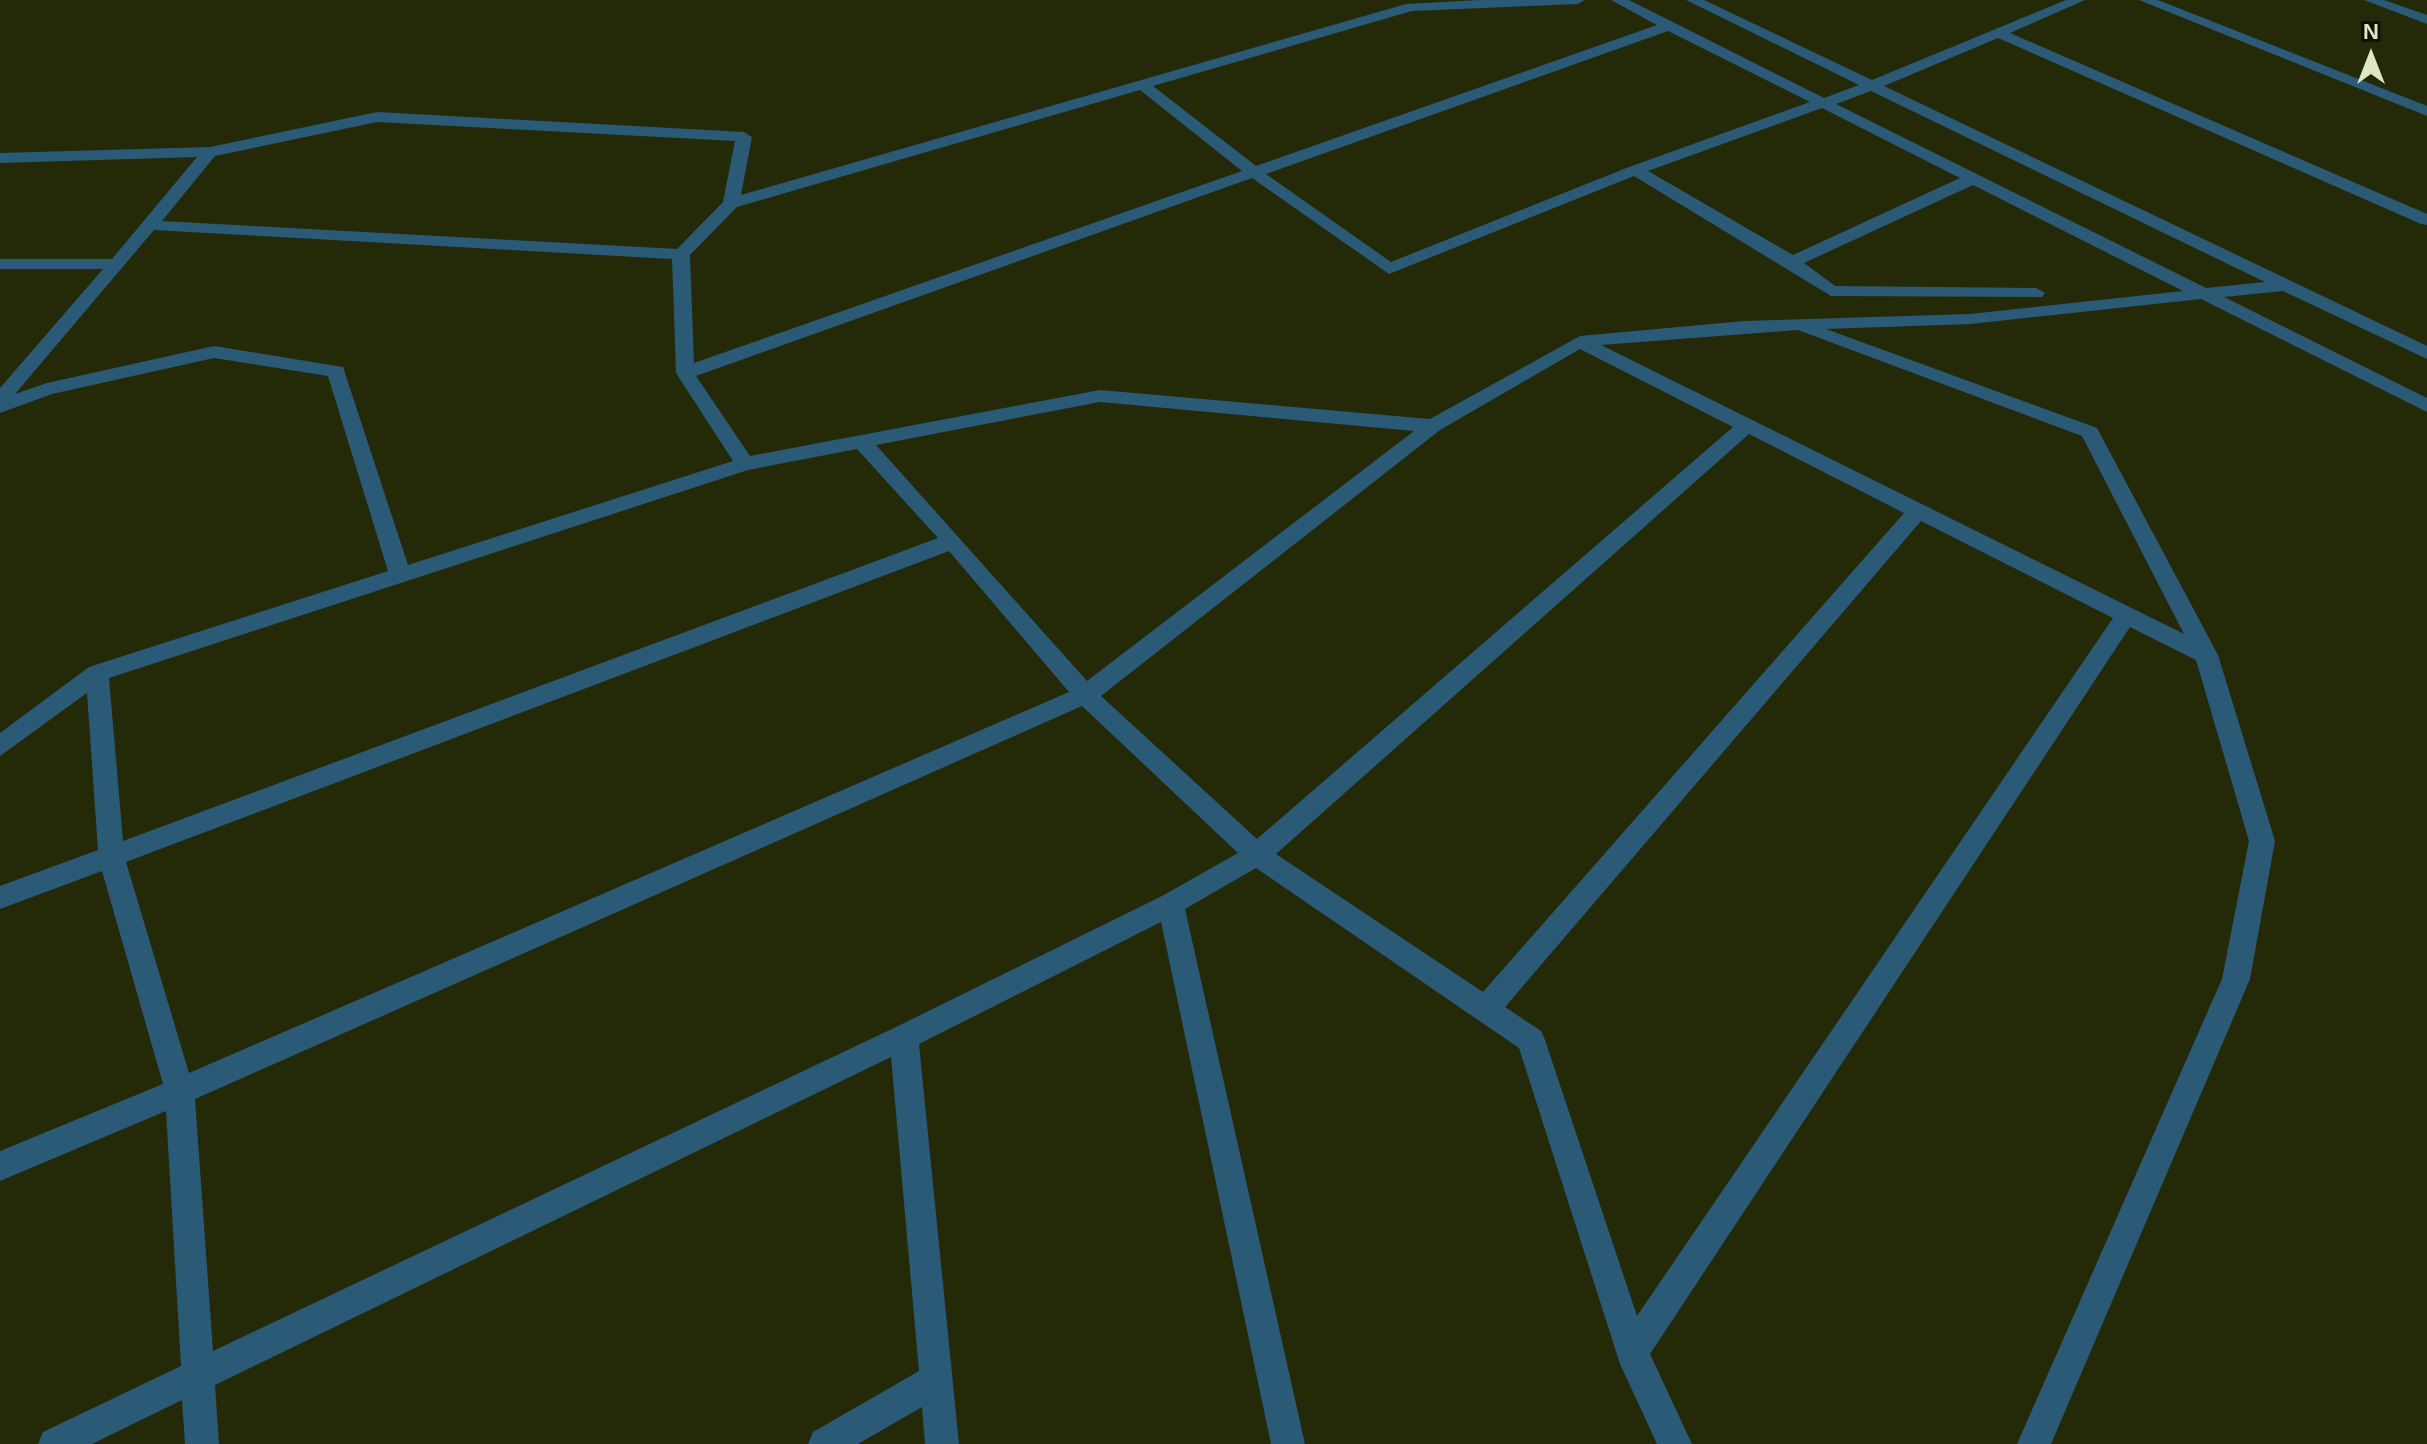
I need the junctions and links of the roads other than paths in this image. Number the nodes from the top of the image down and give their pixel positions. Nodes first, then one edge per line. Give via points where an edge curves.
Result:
1 (1578, 0) edge
2 (1618, 0) edge
3 (1693, 0) edge
4 (2078, 0) edge
5 (2146, 0) edge
6 (2371, 0) edge
7 (2427, 20) edge
8 (1671, 25) junction
9 (1998, 33) junction
10 (1144, 86) junction
11 (1871, 86) junction
12 (1821, 103) junction
13 (2427, 111) edge
14 (210, 152) junction
15 (0, 158) edge
16 (1635, 170) junction
17 (1253, 172) junction
18 (1974, 178) junction
19 (731, 203) junction
20 (2427, 220) edge
21 (150, 225) junction
22 (681, 254) junction
23 (1792, 262) junction
24 (0, 264) edge
25 (117, 264) junction
26 (2285, 285) junction
27 (2036, 293) dead end
28 (2207, 295) junction
29 (1795, 324) junction
30 (1580, 342) junction
31 (2427, 353) edge
32 (685, 373) junction
33 (0, 400) edge
34 (2427, 406) edge
35 (0, 407) edge
36 (1747, 425) junction
37 (1433, 426) junction
38 (863, 443) junction
39 (745, 464) junction
40 (1918, 511) junction
41 (953, 541) junction
42 (400, 575) junction
43 (2126, 616) junction
44 (2206, 655) junction
45 (97, 673) junction
46 (1085, 695) junction
47 (0, 746) edge
48 (1257, 855) junction
49 (111, 857) junction
50 (0, 898) edge
51 (1171, 904) junction
52 (1486, 1009) junction
53 (904, 1037) junction
54 (180, 1091) junction
55 (0, 1166) edge
56 (1632, 1352) junction
57 (198, 1374) junction
58 (937, 1379) junction
59 (55, 1444) edge
60 (202, 1444) edge
61 (825, 1444) edge
62 (942, 1444) edge
63 (1288, 1444) edge
64 (1675, 1444) edge
65 (2034, 1444) edge

1 - 10 street via 1411,7
2 - 8 street
3 - 11 street
4 - 9 street
5 - 13 street
6 - 7 street
8 - 12 street
8 - 17 street
9 - 11 street
9 - 20 street
10 - 17 street
10 - 19 street
11 - 12 street
11 - 26 street
12 - 16 street
12 - 18 street
14 - 15 street
14 - 19 street via 377,117 744,137
14 - 21 street
16 - 17 street via 1389,269
16 - 23 street
17 - 32 street
18 - 23 street
18 - 28 street
19 - 22 street
21 - 22 street
21 - 25 street
22 - 32 street
23 - 27 street via 1831,291
24 - 25 street
25 - 33 street
26 - 28 street
26 - 31 street
28 - 29 street via 1970,319
28 - 34 street
29 - 30 street
29 - 44 street via 2090,432
30 - 36 street
30 - 37 street
32 - 39 street
35 - 42 street via 47,389 214,352 336,371
36 - 40 street
36 - 48 street
37 - 38 street via 1100,396
37 - 46 street
38 - 39 street
38 - 41 street
39 - 42 street
40 - 43 street
40 - 52 street
41 - 46 street
41 - 49 street
42 - 45 street
43 - 44 street
43 - 56 street
44 - 65 street via 2262,841 2236,979
45 - 47 street
45 - 49 street
46 - 48 street
46 - 54 street
48 - 51 street
48 - 52 street
49 - 50 street
49 - 54 street
51 - 53 street
51 - 63 street
52 - 56 street via 1531,1040
53 - 57 street
53 - 58 street
54 - 55 street
54 - 57 street
56 - 64 street
57 - 59 street
57 - 60 street
58 - 61 street
58 - 62 street

